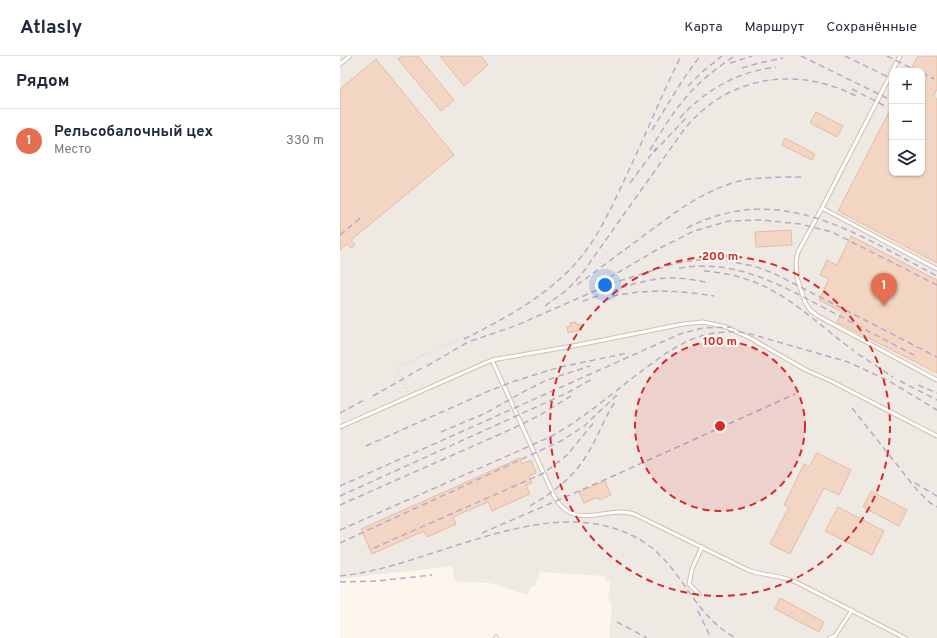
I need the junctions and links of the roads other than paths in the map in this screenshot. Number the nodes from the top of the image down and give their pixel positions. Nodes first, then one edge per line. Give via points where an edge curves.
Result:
1 (350, 56) edge
2 (900, 56) edge
3 (340, 64) edge
4 (894, 68) edge
5 (889, 77) edge
6 (822, 208) junction
7 (937, 269) edge
8 (492, 360) junction
9 (937, 380) edge
10 (340, 427) edge
11 (937, 436) edge
12 (702, 547) junction
13 (699, 594) dead end
14 (852, 610) junction
15 (830, 638) edge
16 (905, 638) edge

1 - 3 lane
2 - 4 lane
5 - 6 lane
6 - 7 lane
6 - 9 lane via 796,261 797,278 807,306 818,316
8 - 10 lane
8 - 11 lane via 578,346 689,323 709,322 726,326 806,370
8 - 12 lane via 552,493 561,506 570,513 586,517 620,511 634,514
12 - 13 lane via 692,569 689,584
12 - 14 lane via 748,570 781,576
14 - 15 lane via 835,636
14 - 16 lane

